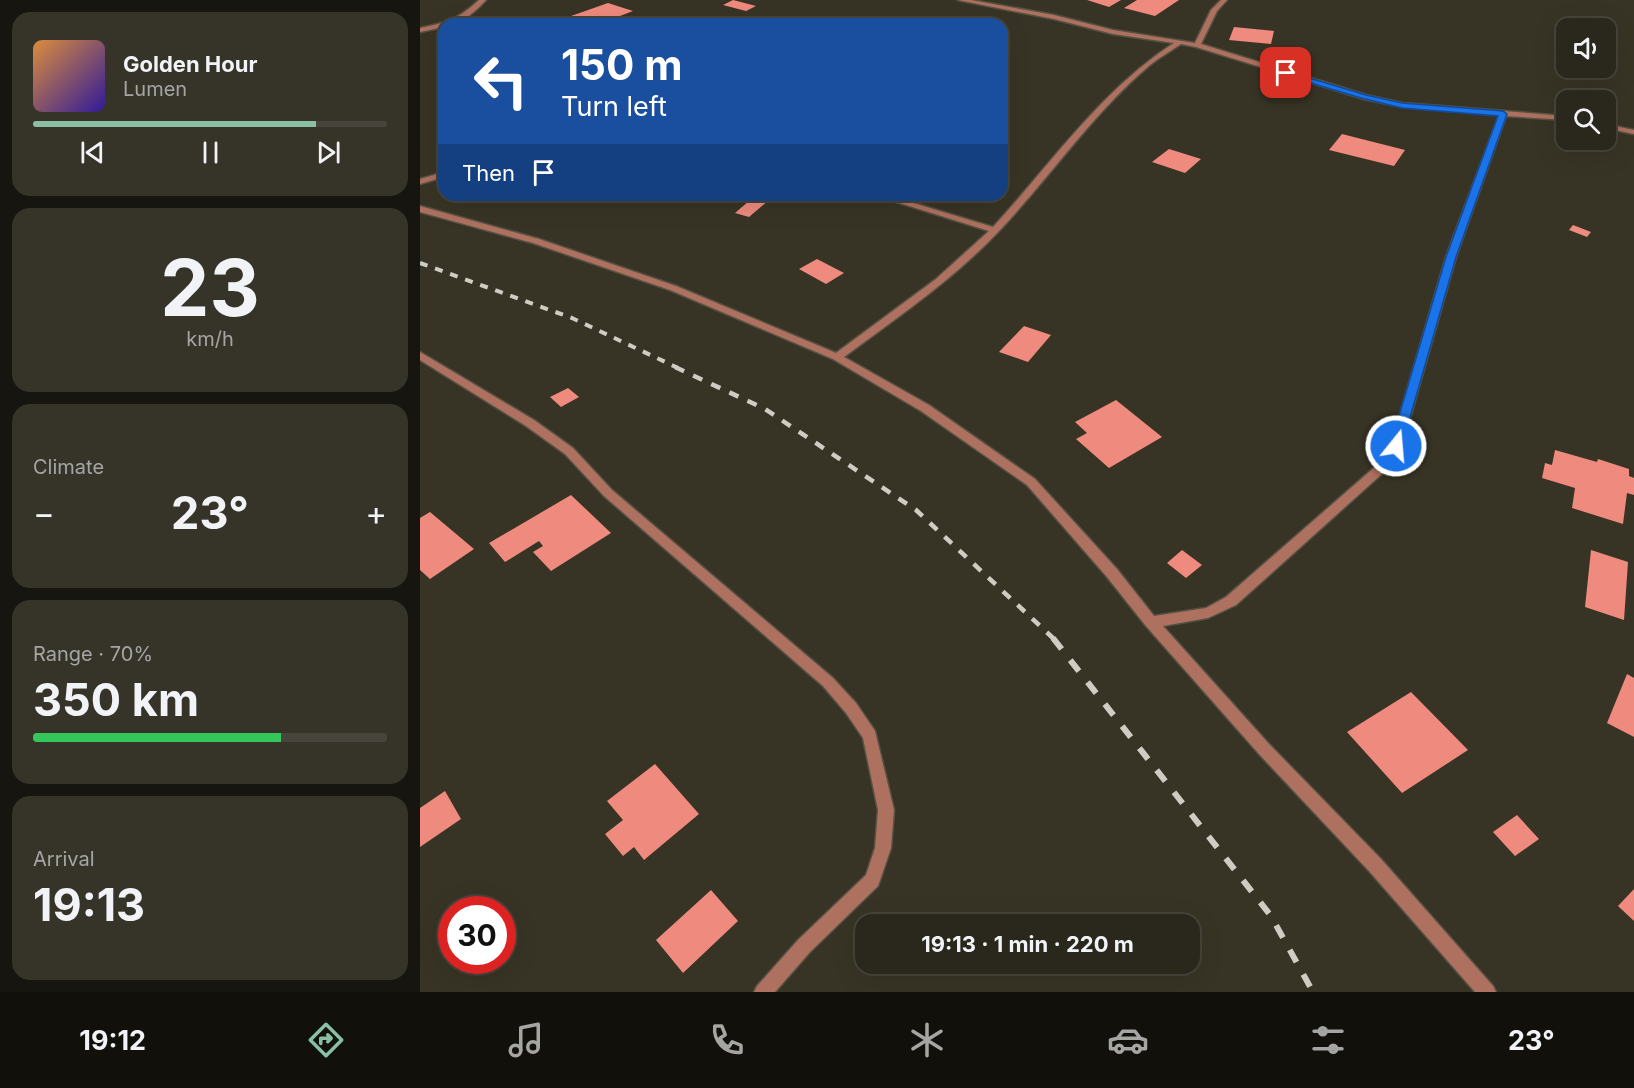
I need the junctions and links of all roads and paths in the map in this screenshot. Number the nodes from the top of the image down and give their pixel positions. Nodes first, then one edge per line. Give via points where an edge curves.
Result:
1 (483, 0) edge
2 (962, 0) edge
3 (1224, 0) edge
4 (462, 18) edge
5 (438, 27) edge
6 (420, 30) edge
7 (1180, 42) junction
8 (1197, 45) junction
9 (1503, 114) junction
10 (1556, 117) edge
11 (1616, 128) edge
12 (1634, 132) edge
13 (438, 176) edge
14 (420, 182) edge
15 (898, 201) edge
16 (420, 209) edge
17 (995, 230) junction
18 (420, 355) edge
19 (837, 357) junction
20 (1151, 622) junction
21 (763, 992) edge
22 (1487, 992) edge

1 - 4 street
2 - 7 street
3 - 8 street via 1214,10
5 - 6 street
7 - 8 street
7 - 17 street via 1120,89
8 - 9 street via 1393,103
9 - 10 street
9 - 20 street via 1451,257 1396,446 1380,469 1231,601 1208,613
11 - 12 street
13 - 14 street
15 - 17 street
16 - 19 street via 536,241 651,280
17 - 19 street via 937,284
18 - 21 street via 569,451 608,493 828,682 870,736 886,810 883,848 872,880
19 - 20 street via 925,408 1031,482
20 - 22 street

